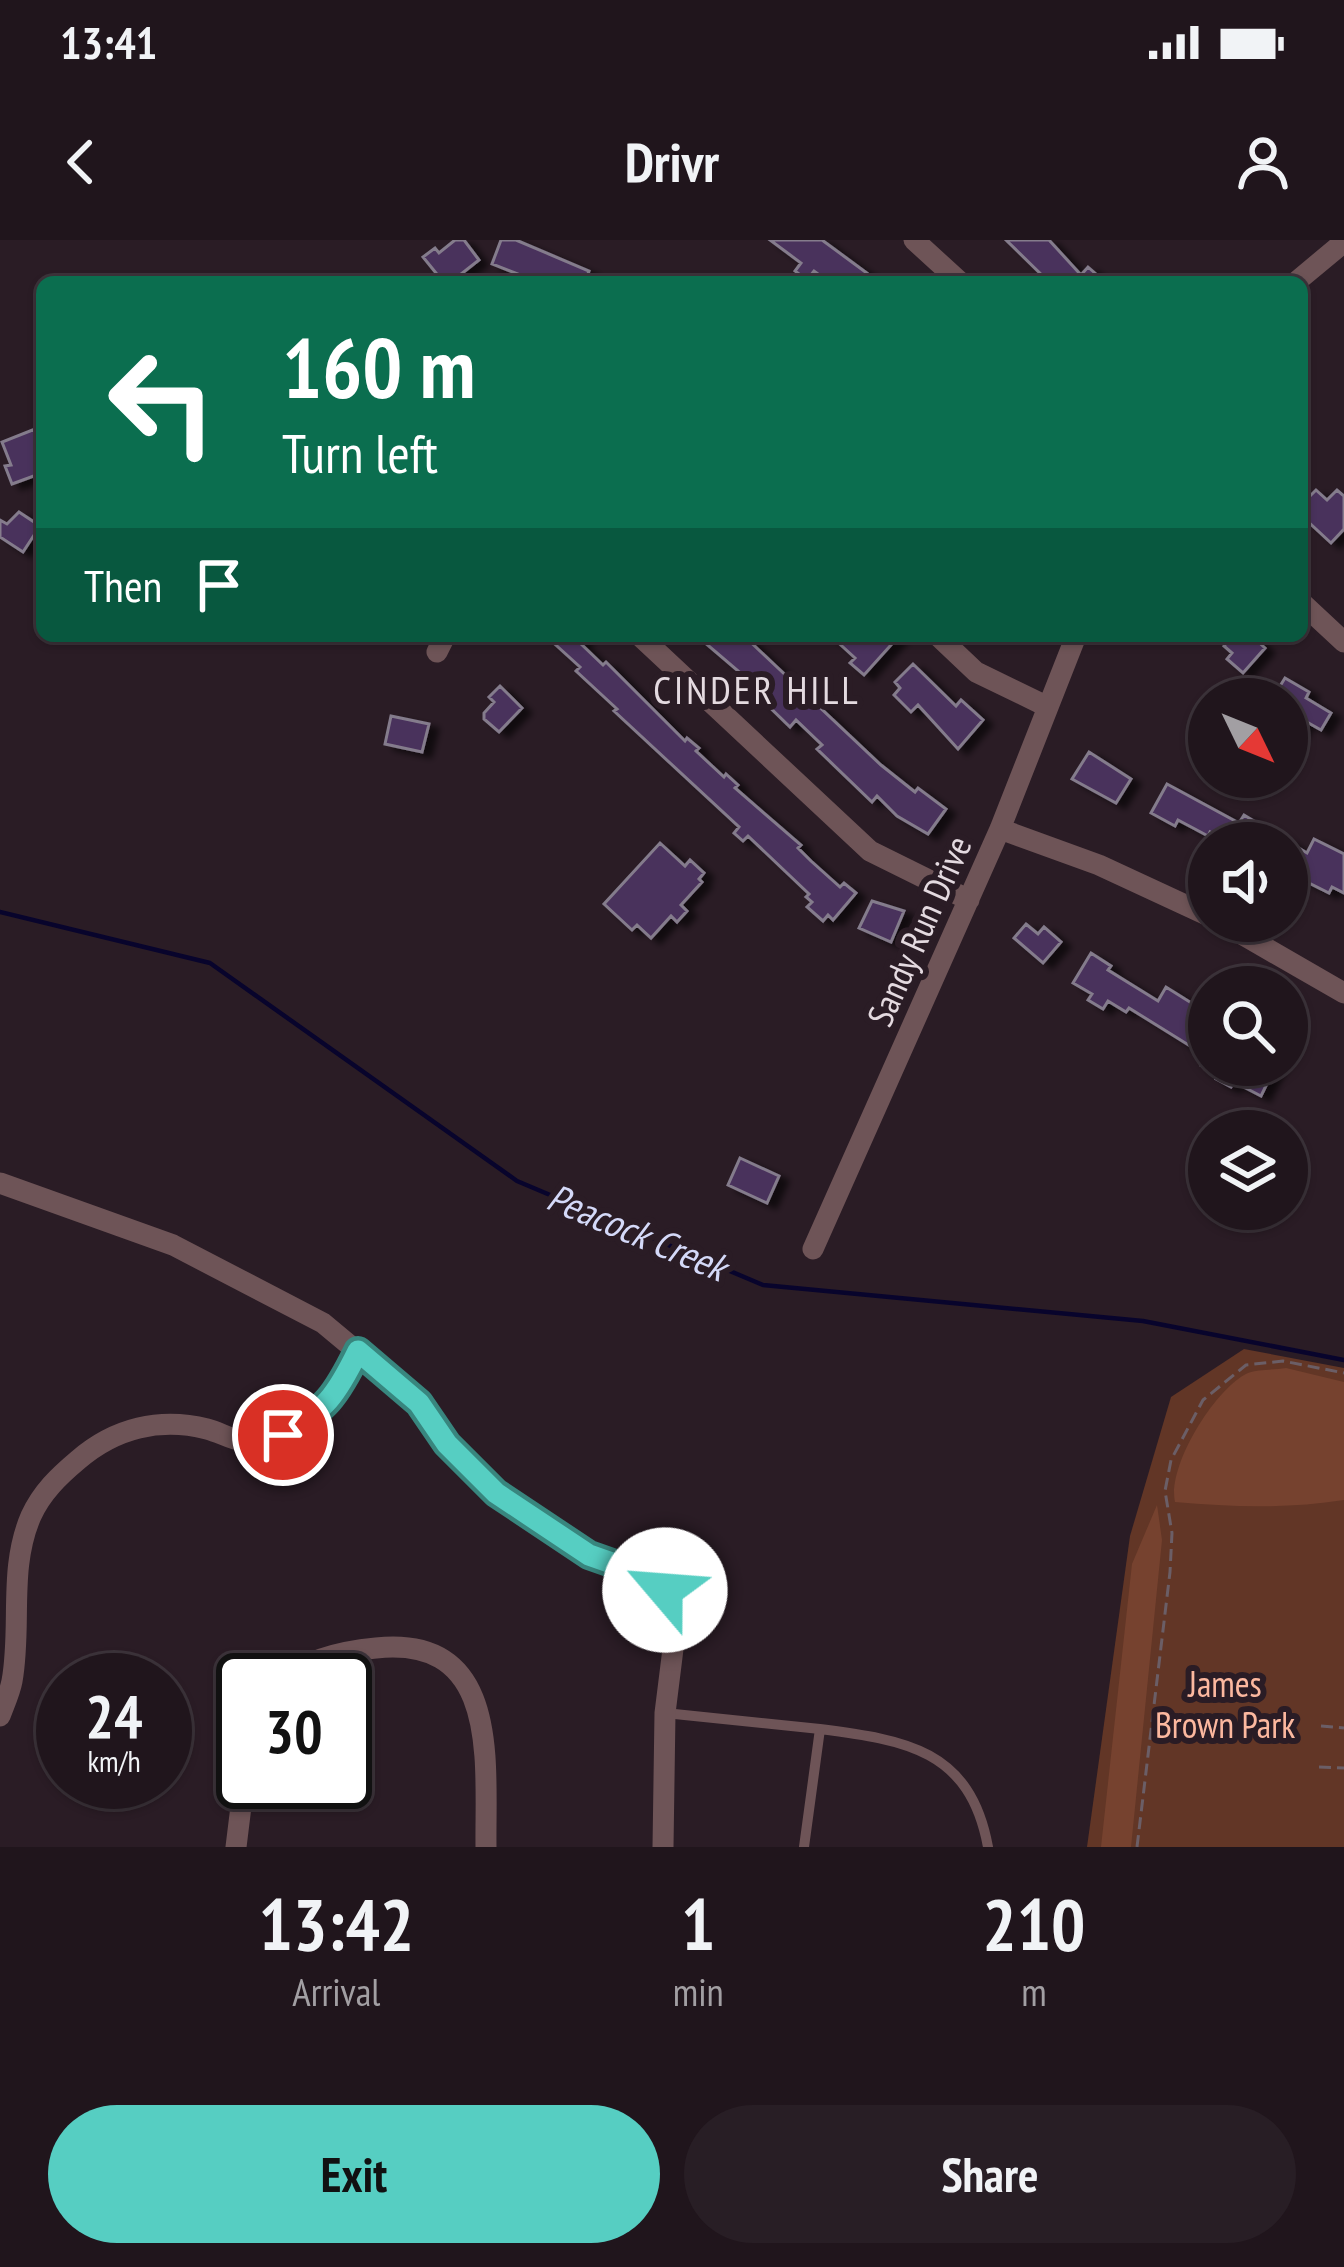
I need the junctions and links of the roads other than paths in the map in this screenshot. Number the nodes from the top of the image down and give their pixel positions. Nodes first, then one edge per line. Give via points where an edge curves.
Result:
1 (914, 240) edge
2 (1344, 242) edge
3 (953, 276) edge
4 (1303, 276) edge
5 (1308, 609) edge
6 (646, 642) edge
7 (944, 642) edge
8 (1074, 642) edge
9 (1344, 642) edge
10 (1048, 707) junction
11 (1000, 829) junction
12 (969, 900) junction
13 (1188, 906) edge
14 (1255, 942) edge
15 (1344, 993) edge
16 (0, 1183) edge
17 (813, 1249) dead end
18 (358, 1351) junction
19 (346, 1653) edge
20 (665, 1713) junction
21 (0, 1716) edge
22 (820, 1729) junction
23 (241, 1809) edge
24 (236, 1847) edge
25 (487, 1847) edge
26 (662, 1847) edge
27 (804, 1847) edge
28 (988, 1847) edge

1 - 3 street
2 - 4 street
5 - 9 street
6 - 12 street via 870,851
7 - 10 street via 976,672
8 - 10 street, Sandy Run Drive
10 - 11 street, Sandy Run Drive
11 - 12 street, Sandy Run Drive
11 - 13 street
12 - 17 street, Sandy Run Drive
14 - 15 street
16 - 18 street via 173,1245 323,1323
18 - 20 street via 419,1403 496,1493 589,1555 665,1590 678,1610
18 - 21 street via 321,1412 283,1435 245,1442 160,1423 122,1430 51,1483 17,1567 12,1682
19 - 25 street via 409,1645 446,1661 473,1690
20 - 22 lane
20 - 26 street
22 - 27 lane
22 - 28 lane via 903,1741 950,1769 972,1794
23 - 24 street

